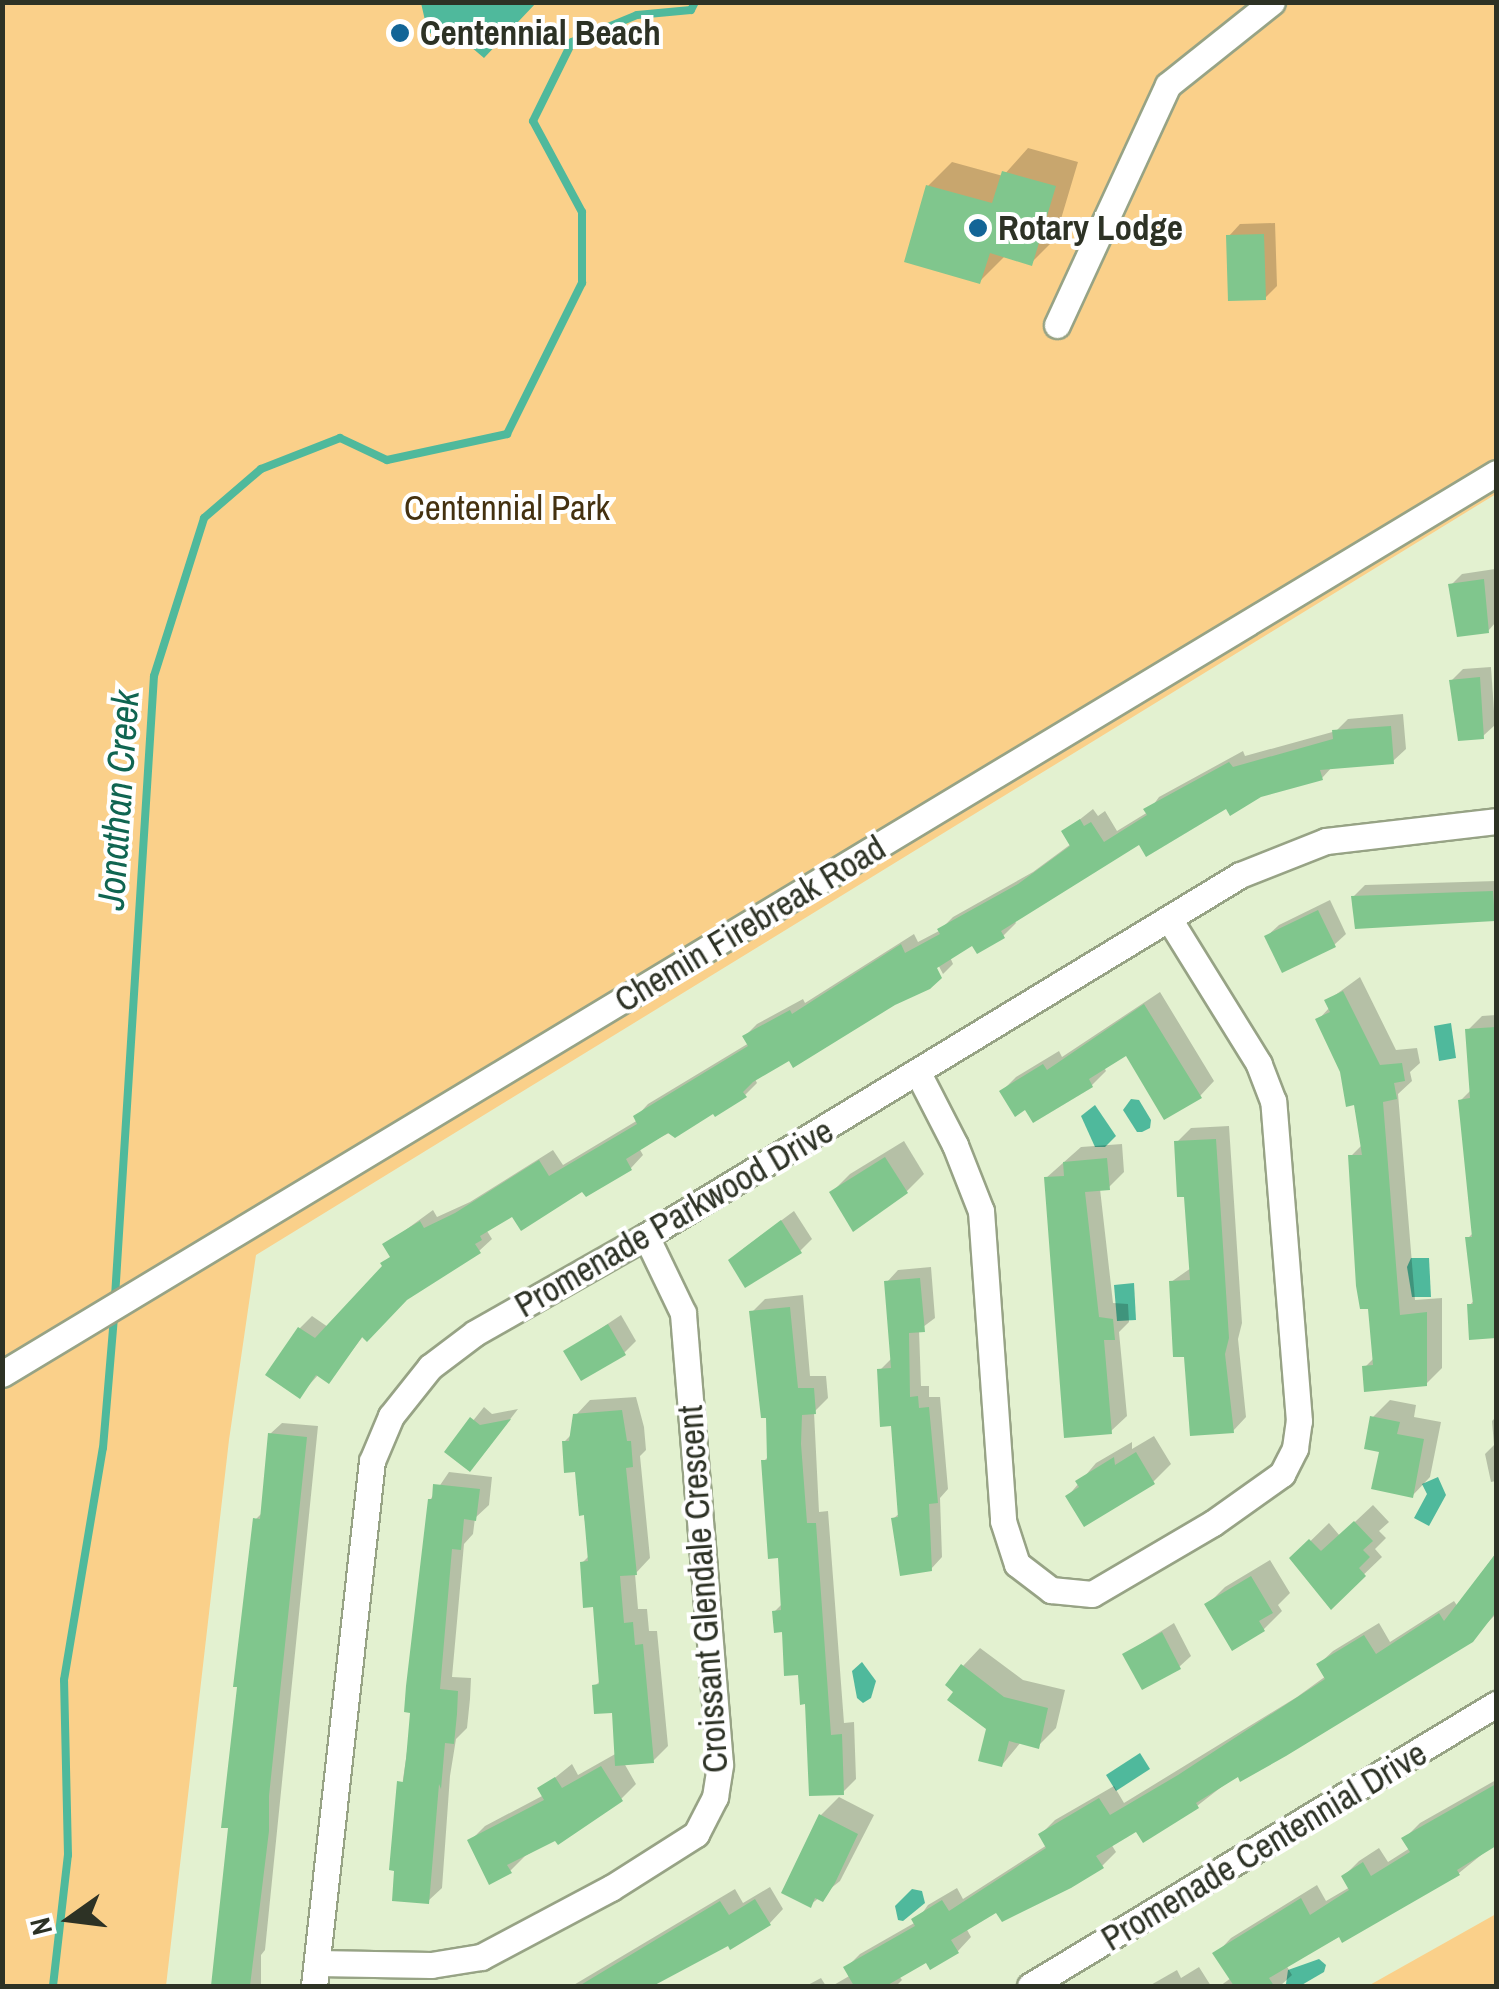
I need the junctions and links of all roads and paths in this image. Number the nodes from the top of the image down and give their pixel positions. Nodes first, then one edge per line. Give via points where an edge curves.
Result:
1 (1272, 2) edge
2 (1057, 325) dead end
3 (1496, 473) edge
4 (1496, 821) edge
5 (1169, 919) junction
6 (918, 1073) junction
7 (646, 1236) junction
8 (2, 1374) edge
9 (1496, 1704) edge
10 (316, 1975) edge
11 (1030, 1986) edge

1 - 2 street via 1168,85
3 - 8 street, Chemin Firebreak Road
4 - 5 street, Promenade Parkwood Drive via 1326,841 1240,875
5 - 6 street, Promenade Parkwood Drive
5 - 6 street via 1259,1064 1273,1101 1299,1421 1282,1474 1092,1594 1051,1590 1017,1564 1003,1521 981,1211
6 - 7 street, Promenade Parkwood Drive
7 - 10 street, Promenade Parkwood Drive via 476,1333 430,1367 391,1416 372,1461
7 - 10 street, Croissant Glendale Crescent via 683,1313 720,1764 715,1797 696,1834 481,1957
9 - 11 street, Promenade Centennial Drive

